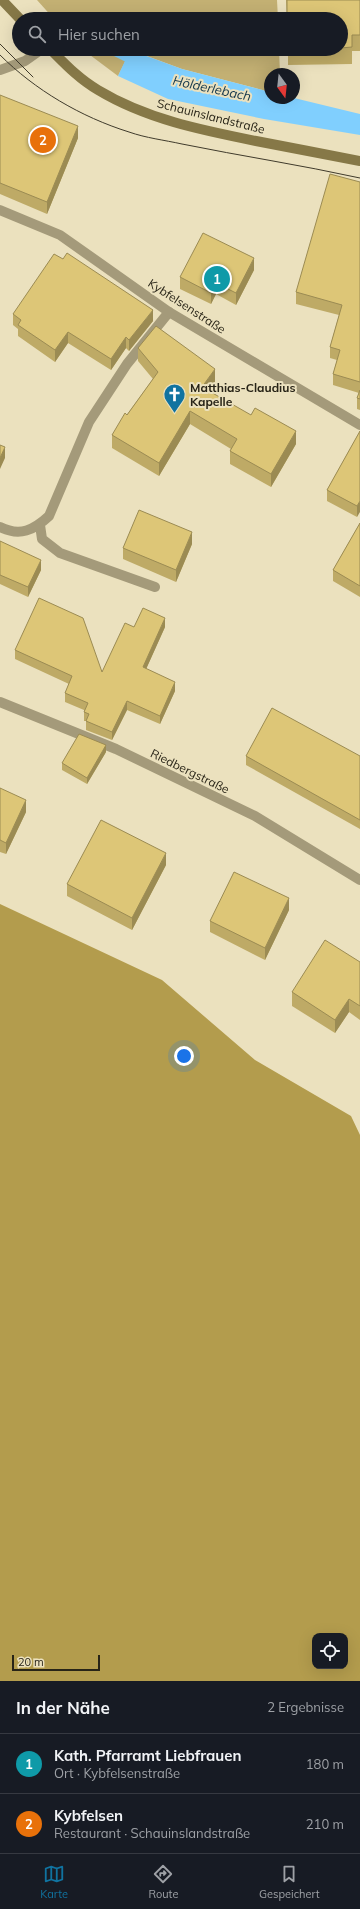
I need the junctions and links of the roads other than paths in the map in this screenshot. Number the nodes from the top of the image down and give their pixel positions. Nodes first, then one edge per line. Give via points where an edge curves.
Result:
1 (2, 0) edge
2 (13, 12) edge
3 (32, 56) edge
4 (57, 56) edge
5 (0, 70) edge
6 (360, 161) edge
7 (0, 210) edge
8 (168, 312) junction
9 (360, 425) edge
10 (40, 525) junction
11 (0, 527) edge
12 (156, 587) dead end
13 (0, 702) edge
14 (360, 880) edge

1 - 2 main road
3 - 5 street
4 - 6 main road, Schauinslandstraße via 77,76 126,106 182,125
7 - 8 street, Kybfelsenstraße via 60,235
8 - 9 street, Kybfelsenstraße
8 - 10 street via 127,364 89,422 49,516
10 - 11 street via 25,532
10 - 12 street via 42,539 60,553
13 - 14 street, Riedbergstraße via 116,749 255,816

